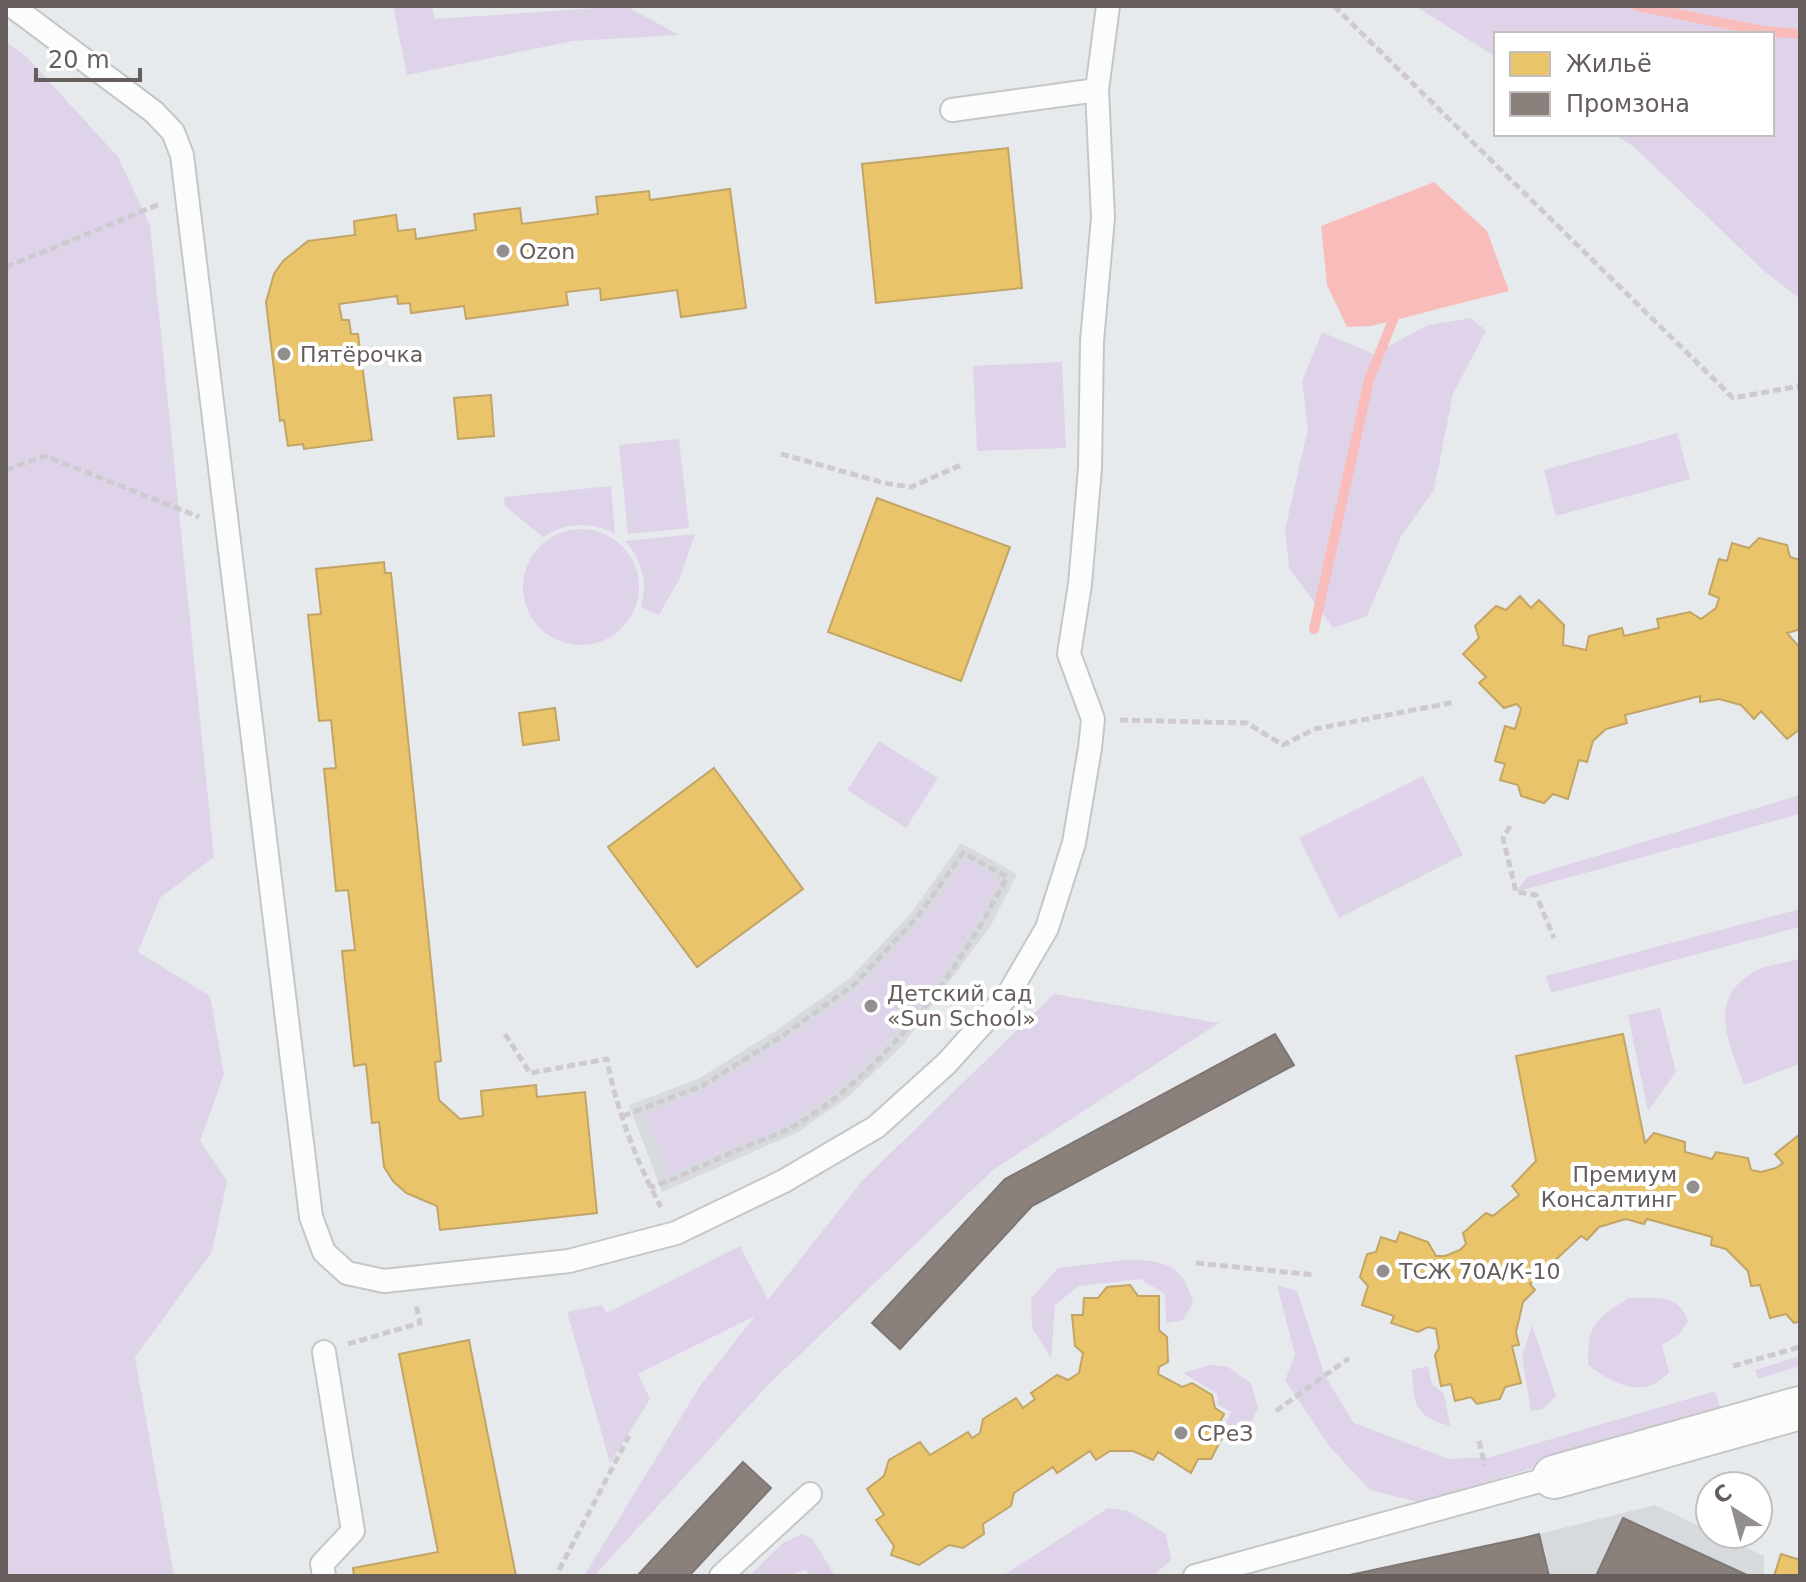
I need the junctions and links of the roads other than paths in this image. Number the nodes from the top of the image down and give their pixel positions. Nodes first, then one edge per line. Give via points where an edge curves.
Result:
1 (12, 6) edge
2 (1108, 6) edge
3 (1097, 90) junction
4 (952, 110) dead end
5 (324, 1352) dead end
6 (1800, 1408) edge
7 (1554, 1477) joint
8 (810, 1494) dead end
9 (324, 1576) edge
10 (721, 1576) edge
11 (1195, 1576) edge

1 - 3 lane via 154,112 173,132 182,155 311,1217 324,1252 347,1273 384,1281 569,1261 676,1233 784,1181 876,1127 947,1063 1008,995 1047,928 1074,843 1093,719 1069,654 1090,468 1092,341 1103,218
2 - 3 lane
3 - 4 lane
5 - 9 lane via 353,1531 322,1564
6 - 7 street
7 - 11 lane
8 - 10 lane

